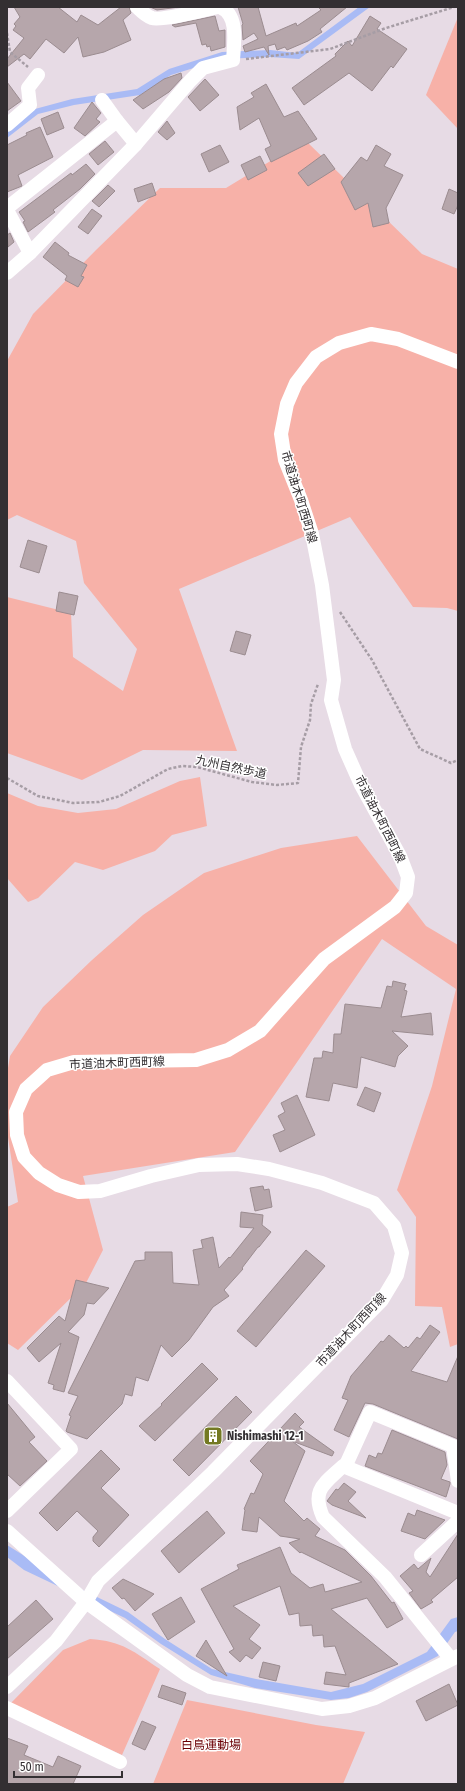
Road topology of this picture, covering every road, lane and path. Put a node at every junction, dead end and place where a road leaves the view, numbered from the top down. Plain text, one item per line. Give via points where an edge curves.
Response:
1 (137, 7) edge
2 (218, 7) edge
3 (454, 7) edge
4 (7, 33) edge
5 (8, 42) edge
6 (233, 60) junction
7 (38, 75) joint
8 (102, 100) dead end
9 (117, 121) junction
10 (7, 125) edge
11 (136, 144) junction
12 (7, 209) edge
13 (30, 253) junction
14 (7, 273) edge
15 (458, 362) edge
16 (338, 610) dead end
17 (334, 680) junction
18 (458, 760) edge
19 (7, 778) edge
20 (7, 1381) edge
21 (345, 1467) junction
22 (458, 1482) edge
23 (7, 1512) edge
24 (458, 1513) edge
25 (458, 1521) edge
26 (7, 1531) edge
27 (421, 1555) dead end
28 (86, 1602) junction
29 (454, 1658) edge
30 (7, 1687) edge
31 (7, 1708) edge
32 (120, 1762) dead end

1 - 2 street via 153,18 184,15
2 - 6 street via 230,15 235,32
3 - 6 path via 330,49
4 - 5 path
5 - 7 path via 10,52
6 - 11 street via 203,68
7 - 10 street via 28,88 30,105
8 - 9 street
9 - 11 street
9 - 12 street
11 - 13 street
12 - 13 street
13 - 14 street
15 - 17 street, 市道油木町西町線 via 398,339 372,334 339,343 316,357 296,383 287,404 281,434 285,460 312,534 322,585
16 - 18 path via 372,660 420,749 451,763
17 - 19 path, 九州自然歩道 via 319,683 316,689 311,704 310,720 301,746 298,783 277,785 252,782 197,767 182,766 168,769 120,796 99,802 73,803 38,796
17 - 28 street, 市道油木町西町線 via 331,700 345,749 361,785 400,856 408,877 406,893 395,907 324,959 260,1031 228,1050 196,1060 74,1062 46,1070 26,1089 16,1112 17,1135 24,1157 39,1174 58,1185 79,1192 100,1191 199,1165 237,1164 269,1169 352,1193 374,1203 394,1226 402,1253 397,1275 382,1300 213,1472 98,1581
20 - 23 street via 71,1449
21 - 22 street via 370,1412 453,1446
21 - 24 street
21 - 29 street via 342,1466 325,1482 317,1496 323,1517 385,1577
25 - 27 street
26 - 28 street
28 - 29 street via 187,1675 210,1687 322,1709 349,1706 376,1698
28 - 30 street, 市道油木町西町線 via 56,1641
31 - 32 street

